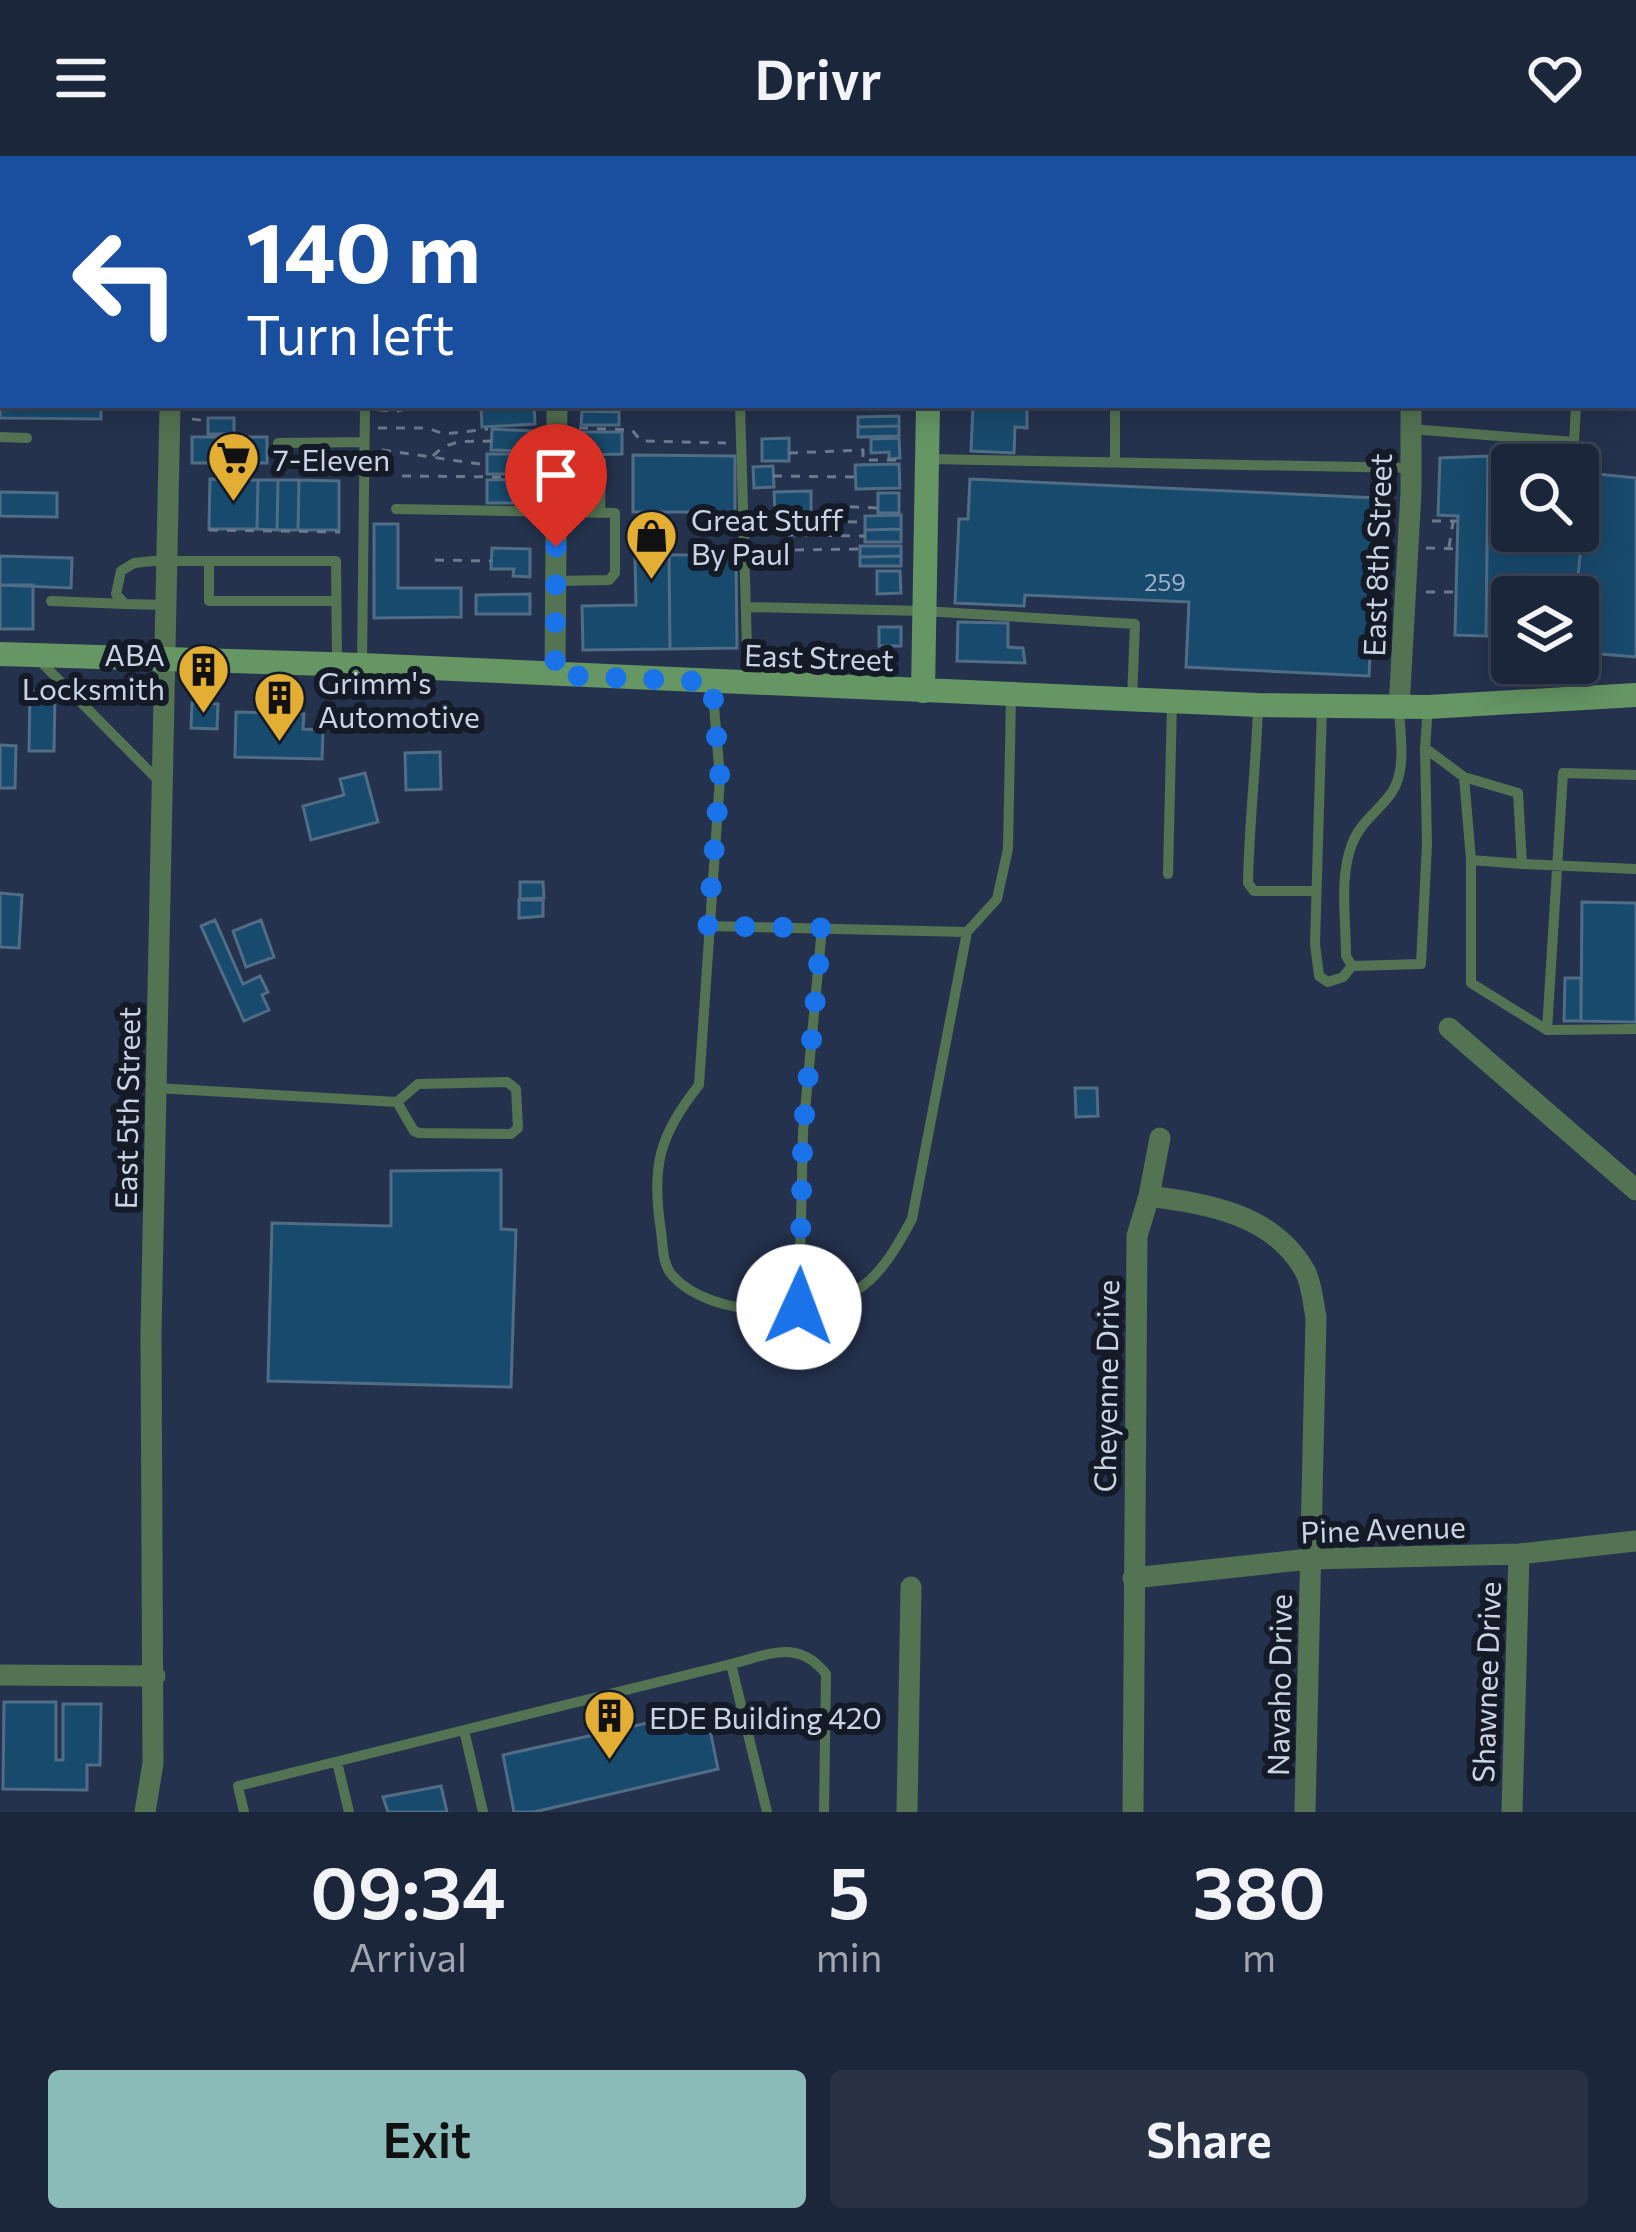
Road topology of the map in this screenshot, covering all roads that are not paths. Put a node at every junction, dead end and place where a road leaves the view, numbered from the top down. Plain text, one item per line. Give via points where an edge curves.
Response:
1 (170, 408) edge
2 (365, 408) edge
3 (557, 408) edge
4 (740, 408) edge
5 (928, 408) edge
6 (1115, 408) edge
7 (1576, 408) edge
8 (1411, 417) edge
9 (0, 437) edge
10 (27, 438) dead end
11 (364, 441) junction
12 (278, 443) dead end
13 (919, 459) junction
14 (1115, 460) junction
15 (601, 461) dead end
16 (1411, 468) junction
17 (396, 508) dead end
18 (556, 512) junction
19 (600, 513) junction
20 (167, 563) junction
21 (209, 563) junction
22 (556, 581) junction
23 (51, 601) dead end
24 (337, 601) junction
25 (125, 604) junction
26 (166, 604) junction
27 (746, 607) junction
28 (924, 611) junction
29 (0, 654) edge
30 (34, 656) junction
31 (165, 660) junction
32 (350, 665) junction
33 (555, 675) junction
34 (712, 682) junction
35 (748, 683) junction
36 (923, 691) junction
37 (1636, 695) edge
38 (1011, 696) junction
39 (1132, 700) junction
40 (1172, 702) junction
41 (1258, 705) junction
42 (1322, 706) junction
43 (1428, 707) junction
44 (1400, 708) junction
45 (1425, 748) junction
46 (1636, 775) edge
47 (1464, 777) junction
48 (163, 784) junction
49 (1471, 860) junction
50 (1522, 863) junction
51 (1555, 865) junction
52 (1636, 869) edge
53 (1168, 874) dead end
54 (1316, 891) junction
55 (708, 926) junction
56 (822, 928) junction
57 (967, 932) junction
58 (1352, 965) junction
59 (1449, 1028) dead end
60 (1636, 1029) edge
61 (1547, 1030) junction
62 (156, 1088) junction
63 (397, 1102) junction
64 (1160, 1138) dead end
65 (1636, 1190) edge
66 (1149, 1196) junction
67 (799, 1307) junction
68 (1636, 1541) edge
69 (1519, 1554) junction
70 (1310, 1559) junction
71 (1133, 1578) junction
72 (911, 1587) dead end
73 (730, 1664) junction
74 (0, 1676) edge
75 (155, 1676) junction
76 (464, 1730) junction
77 (337, 1762) junction
78 (146, 1812) edge
79 (244, 1812) edge
80 (349, 1812) edge
81 (483, 1812) edge
82 (767, 1812) edge
83 (824, 1812) edge
84 (907, 1812) edge
85 (1132, 1812) edge
86 (1305, 1812) edge
87 (1512, 1812) edge

1 - 20 street, East 5th Street
2 - 11 lane
3 - 18 street
4 - 27 lane
5 - 13 main road
6 - 14 lane
7 - 8 lane via 1574,442
8 - 16 street, East 8th Street
9 - 10 lane
11 - 12 lane
11 - 32 lane
13 - 14 lane
13 - 28 main road
14 - 16 lane
15 - 19 lane
16 - 44 street, East 8th Street
17 - 18 lane
18 - 19 lane
18 - 22 street
19 - 22 lane via 616,513 615,573 609,580
20 - 21 lane
20 - 25 lane via 143,561 121,571 116,594
20 - 26 street, East 5th Street
21 - 24 lane via 209,601
21 - 24 lane via 336,562
22 - 33 street
23 - 25 lane
24 - 32 lane
25 - 26 lane
26 - 31 street, East 5th Street
27 - 28 lane
27 - 35 lane
28 - 36 main road
28 - 39 lane via 1135,624
29 - 30 main road, East Street
30 - 31 main road, East Street
30 - 48 lane
31 - 32 main road, East Street
31 - 48 street, East 5th Street
32 - 33 main road, East Street
33 - 34 main road, East Street
34 - 35 main road, East Street
34 - 55 lane via 720,778
35 - 36 main road, East Street
36 - 38 main road, East Street
37 - 43 main road, East Street
38 - 39 main road, East Street
38 - 57 lane via 1008,849 997,899
39 - 40 main road, East Street
40 - 41 main road, East Street
40 - 53 lane
41 - 42 main road, East Street
41 - 54 lane via 1248,883 1254,891
42 - 44 main road, East Street
42 - 54 lane
43 - 44 main road, East Street
43 - 45 lane
44 - 58 lane via 1395,788 1351,846
45 - 47 lane
45 - 58 lane via 1421,964
46 - 51 lane via 1564,773
47 - 49 lane
47 - 50 lane via 1518,793
48 - 62 street, East 5th Street
49 - 50 lane
49 - 61 lane via 1471,983
50 - 51 lane
51 - 52 lane
51 - 61 lane
54 - 58 lane via 1318,976 1335,981
55 - 56 lane
55 - 67 lane via 699,1085 656,1160 667,1270 690,1293 736,1309
56 - 57 lane
56 - 67 lane via 803,1132
57 - 67 lane via 912,1219 867,1283 821,1306
59 - 65 street
60 - 61 lane
62 - 63 lane
62 - 75 street, East 5th Street
63 - 63 lane via 418,1084 507,1082 516,1089 518,1129 419,1133
64 - 66 street, Cheyenne Drive
66 - 70 street via 1246,1217 1276,1235 1306,1273 1316,1317
66 - 71 street, Cheyenne Drive via 1137,1236
68 - 69 street, Pine Avenue
69 - 70 street, Pine Avenue
69 - 87 street, Shawnee Drive
70 - 71 street, Pine Avenue
70 - 86 street, Navaho Drive
71 - 85 street
72 - 84 street
73 - 76 lane
73 - 82 lane
73 - 83 lane via 790,1651 813,1658 826,1674
74 - 75 street
75 - 78 street, East 5th Street
76 - 77 lane
76 - 81 lane
77 - 79 lane via 238,1786
77 - 80 lane

